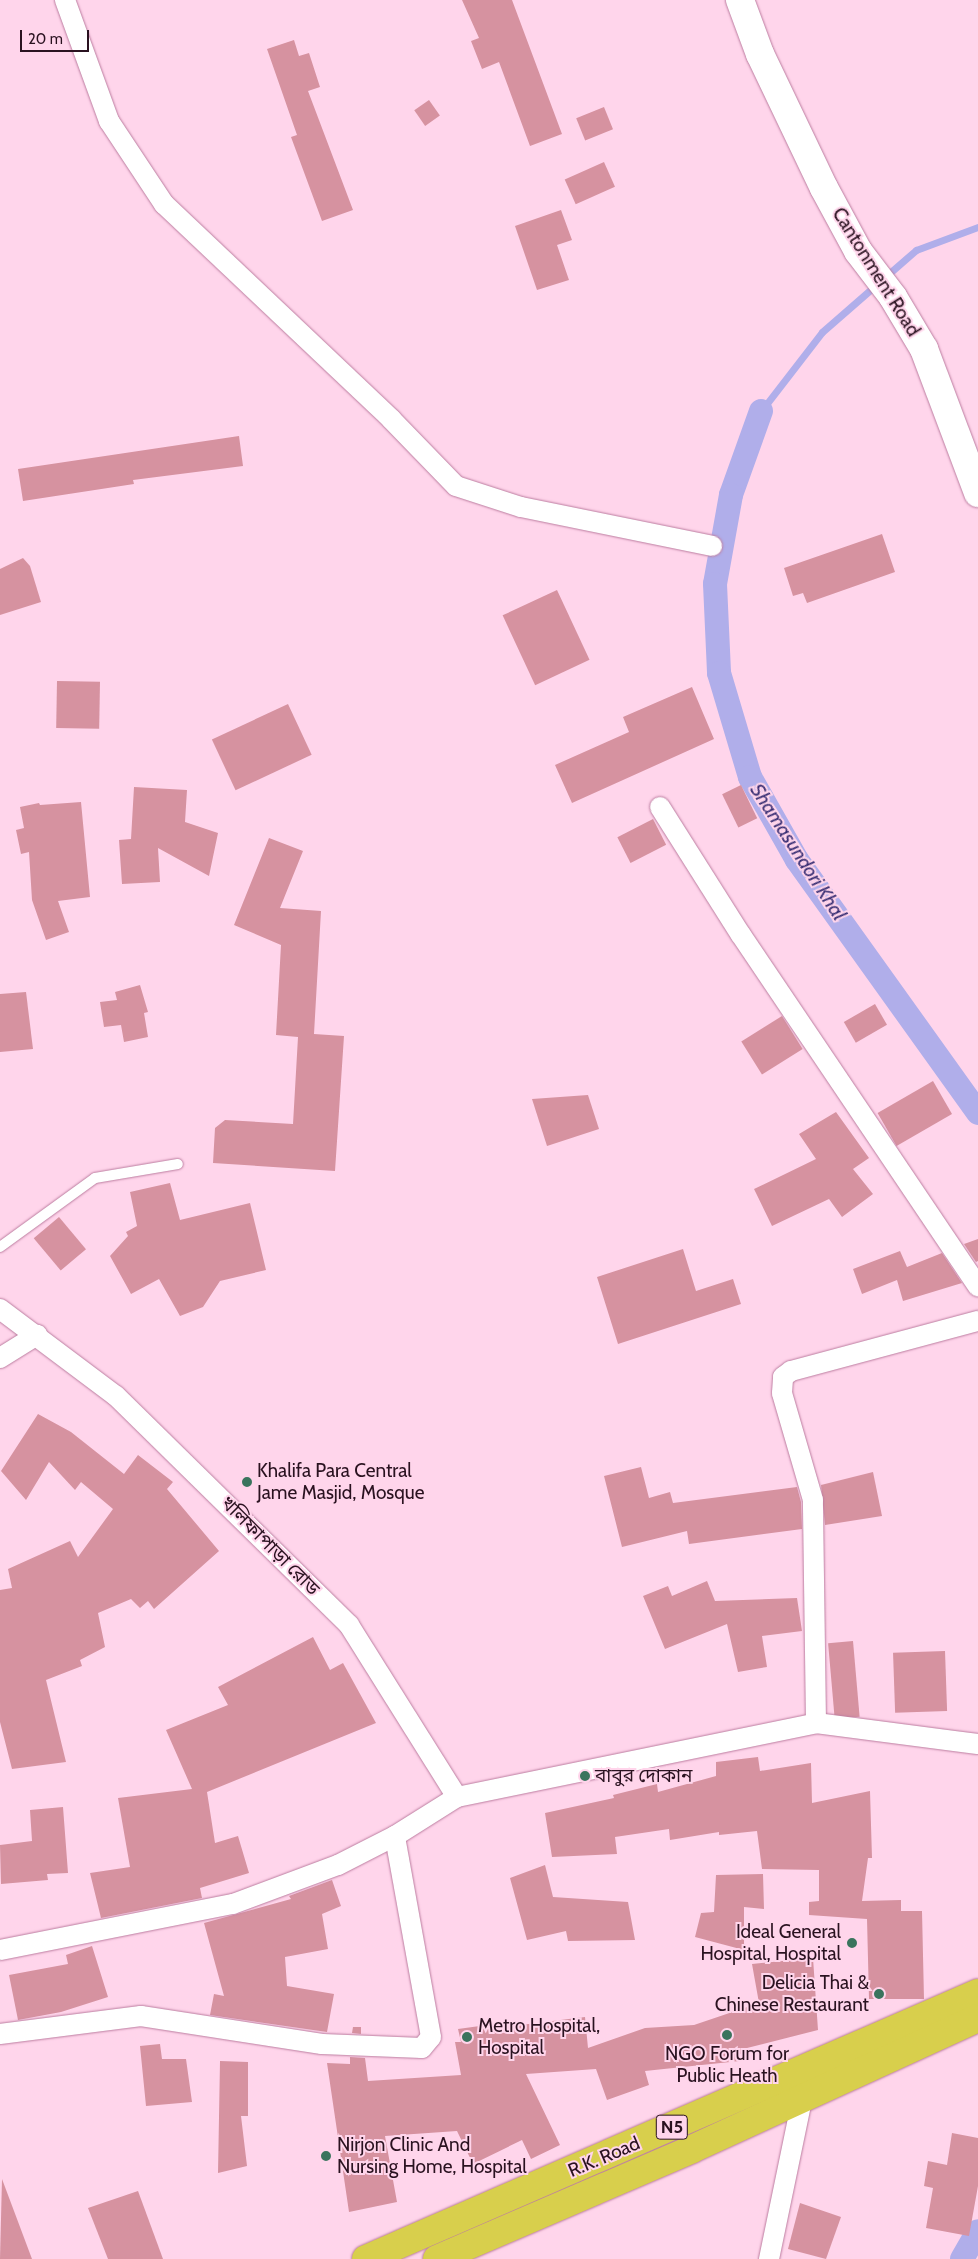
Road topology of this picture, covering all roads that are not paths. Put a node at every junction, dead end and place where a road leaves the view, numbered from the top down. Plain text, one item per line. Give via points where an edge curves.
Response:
1 (65, 0) edge
2 (740, 0) edge
3 (978, 493) edge
4 (712, 546) dead end
5 (660, 807) dead end
6 (178, 1164) dead end
7 (0, 1247) edge
8 (978, 1286) edge
9 (0, 1310) edge
10 (978, 1321) edge
11 (37, 1336) junction
12 (0, 1358) edge
13 (816, 1722) junction
14 (978, 1744) edge
15 (457, 1797) junction
16 (395, 1836) junction
17 (0, 1950) edge
18 (978, 1993) edge
19 (978, 2018) edge
20 (0, 2034) edge
21 (802, 2100) junction
22 (366, 2259) edge
23 (437, 2259) edge
24 (769, 2259) edge

1 - 4 street via 109,121 164,204 391,419 456,486 521,507
2 - 3 street, Cantonment Road via 760,54 858,251 893,297 924,349
5 - 8 street via 741,936
6 - 7 lane via 95,1178
9 - 11 street, খলিফাপাড়া রোড
10 - 13 street via 791,1371 783,1377 782,1393 813,1500
11 - 12 street
11 - 15 street, খলিফাপাড়া রোড via 116,1396 349,1624
13 - 14 street
13 - 15 street
15 - 16 street
16 - 17 street via 338,1866 233,1904
16 - 20 street via 431,2037 422,2048 322,2044 141,2016
18 - 22 highway, R.K. Road / N5
19 - 21 highway, R.K. Road / N5
21 - 23 highway, R.K. Road / N5
21 - 24 street

